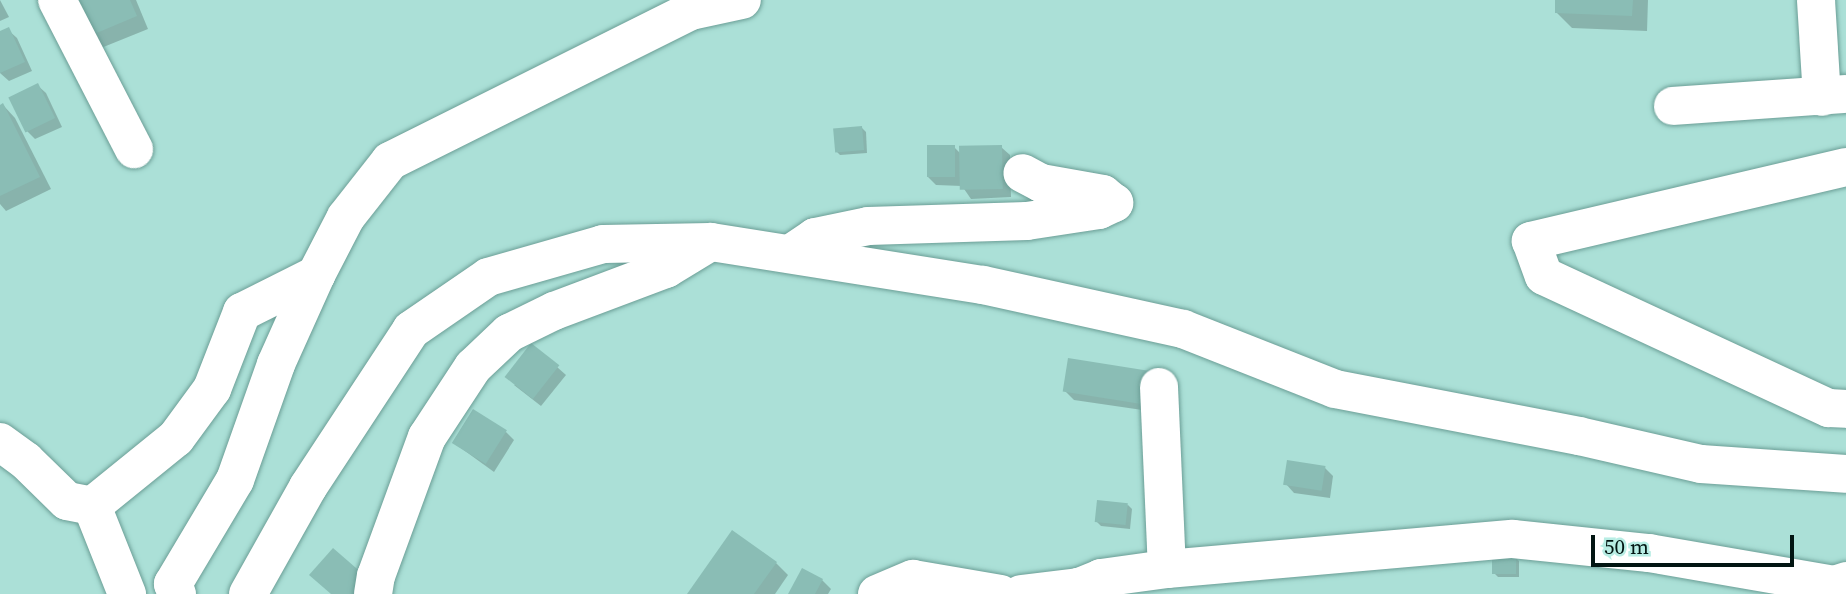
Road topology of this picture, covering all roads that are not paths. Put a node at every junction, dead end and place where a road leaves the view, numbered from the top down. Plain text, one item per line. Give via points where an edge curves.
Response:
1 (57, 0) edge
2 (743, 0) edge
3 (1816, 0) edge
4 (1834, 95) edge
5 (1673, 107) dead end
6 (134, 149) dead end
7 (1846, 167) edge
8 (1022, 173) dead end
9 (711, 242) junction
10 (790, 254) junction
11 (317, 275) junction
12 (1159, 387) dead end
13 (1846, 409) edge
14 (0, 442) edge
15 (1846, 474) edge
16 (92, 506) junction
17 (1167, 569) junction
18 (1846, 581) edge
19 (1082, 590) edge
20 (127, 594) edge
21 (177, 594) edge
22 (248, 594) edge
23 (373, 594) edge
24 (877, 594) edge
25 (1001, 594) edge
26 (1021, 594) edge

1 - 6 street
2 - 11 street via 691,10 390,161 346,217
3 - 4 street
4 - 5 street
7 - 13 street via 1531,241 1544,276 1829,408
8 - 10 street via 1041,183 1103,194 1114,203 1099,210 1027,222 867,226 815,237
9 - 10 street
9 - 22 street via 603,244 488,277 411,330 308,487
9 - 23 street via 666,269 509,333 473,367 427,437
10 - 15 street via 983,285 1183,329 1335,389 1701,464
11 - 16 street via 242,312 212,388 176,438
11 - 21 street via 276,363 235,480 173,584
12 - 17 street
14 - 16 street via 66,501
16 - 20 street
17 - 18 street via 1513,539 1649,554 1834,585
17 - 19 street via 1101,578
19 - 26 street
24 - 25 street via 913,579

